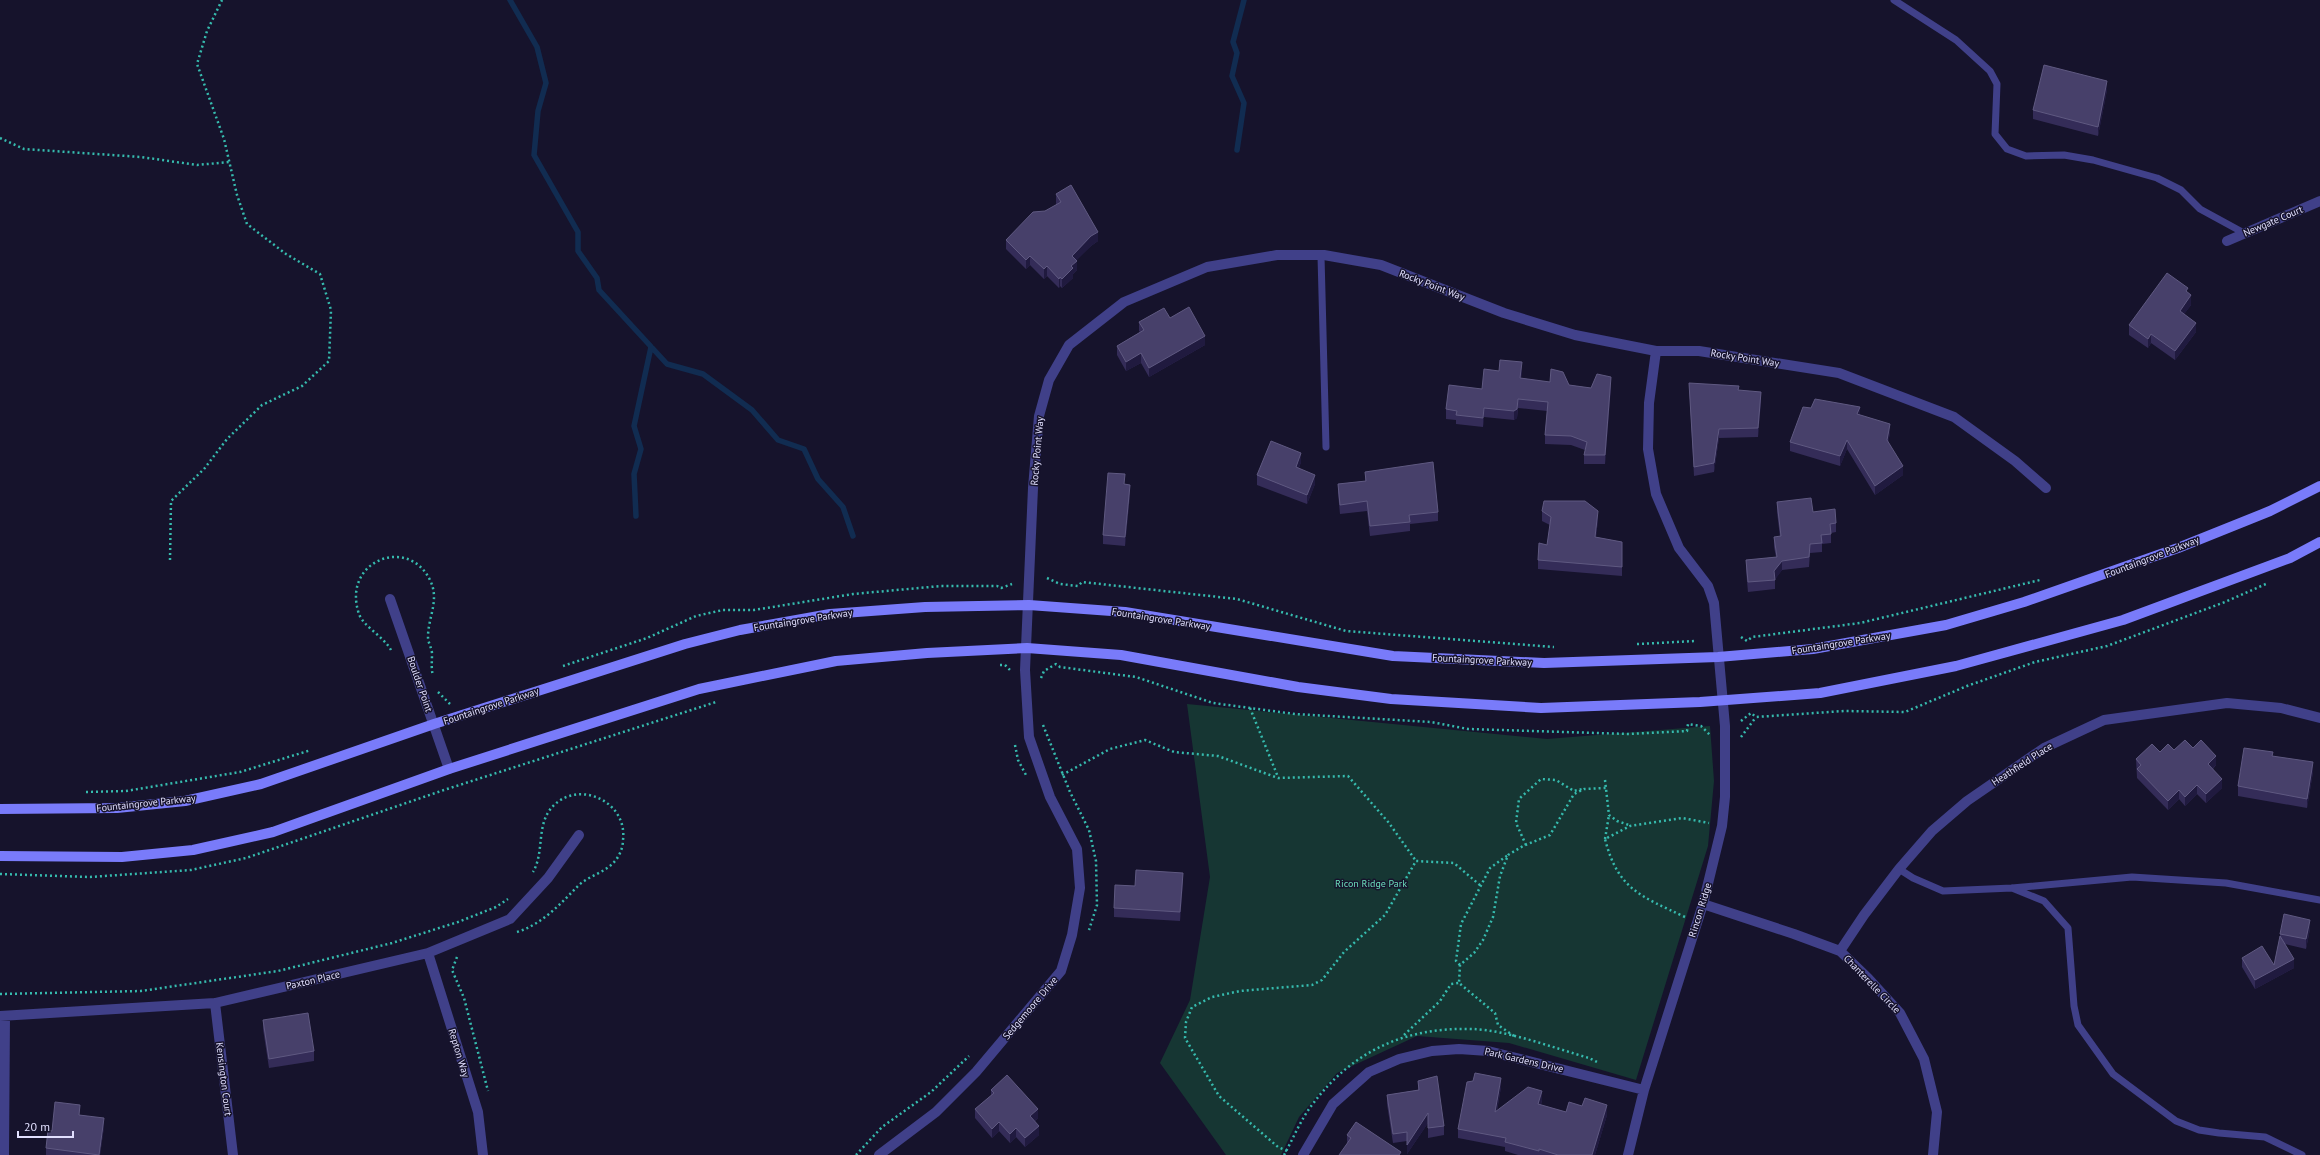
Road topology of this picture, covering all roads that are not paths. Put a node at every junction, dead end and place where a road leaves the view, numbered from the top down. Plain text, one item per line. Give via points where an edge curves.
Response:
1 (1894, 0) edge
2 (2320, 201) edge
3 (2244, 234) junction
4 (2227, 241) dead end
5 (1321, 256) junction
6 (1656, 351) junction
7 (1326, 447) dead end
8 (2320, 486) edge
9 (2046, 488) dead end
10 (2320, 542) edge
11 (390, 599) dead end
12 (1029, 605) junction
13 (1027, 648) junction
14 (1718, 657) junction
15 (1722, 701) junction
16 (2320, 718) edge
17 (434, 724) junction
18 (449, 769) junction
19 (0, 810) edge
20 (579, 835) dead end
21 (0, 856) edge
22 (1899, 869) junction
23 (2012, 888) junction
24 (2320, 900) edge
25 (1703, 904) junction
26 (1840, 951) junction
27 (428, 953) junction
28 (215, 1003) junction
29 (2, 1016) edge
30 (1644, 1090) junction
31 (4, 1155) edge
32 (233, 1155) edge
33 (483, 1155) edge
34 (880, 1155) edge
35 (1303, 1155) edge
36 (1628, 1155) edge
37 (1933, 1155) edge
38 (2302, 1155) edge

1 - 3 lane via 1956,40 1990,71 1997,84 1996,134 2007,149 2026,156 2064,155 2093,160 2157,178 2181,190 2200,209
2 - 3 street, Newgate Court
3 - 4 street, Newgate Court
5 - 6 street, Rocky Point Way via 1381,265 1504,313 1575,335
5 - 7 lane
5 - 12 street, Rocky Point Way via 1277,255 1207,267 1124,302 1069,345 1049,380 1039,416 1033,488
6 - 9 street, Rocky Point Way via 1699,351 1846,376 1954,417 2015,461
6 - 14 street, Rincon Ridge via 1649,403 1648,449 1656,494 1679,548 1708,586 1717,625
8 - 14 main road, Fountaingrove Parkway via 2270,511 2178,548 2105,575 1946,625 1813,649
10 - 15 main road via 2290,558 2123,620 1970,662 1820,693
11 - 17 street, Boulder Point
12 - 13 street, Sedgemoore Drive
12 - 14 main road, Fountaingrove Parkway via 1125,612 1393,656 1544,663
12 - 17 main road, Fountaingrove Parkway via 925,607 830,614 740,630 685,644
13 - 15 main road via 1122,655 1298,687 1391,699 1541,708
13 - 18 main road via 836,661 698,689
13 - 34 street, Sedgemoore Drive via 1025,670 1029,737 1050,796 1077,848 1080,888 1072,935 1061,971 976,1072 936,1112
14 - 15 street, Rincon Ridge
15 - 25 street, Rincon Ridge via 1726,762 1722,826
16 - 22 street, Heathfield Place via 2281,708 2227,703 2104,720 2044,748 1967,802 1932,831
17 - 18 street, Boulder Point
17 - 19 main road, Fountaingrove Parkway via 261,784 185,801 117,808
18 - 21 main road via 273,832 193,850 122,857
20 - 27 street, Paxton Place via 548,878 510,919
22 - 23 lane via 1943,891
22 - 26 street, Heathfield Place
23 - 24 lane via 2132,877 2226,882
23 - 38 lane via 2044,901 2068,928 2074,1006 2078,1025 2113,1074 2176,1121 2199,1130 2265,1137
25 - 26 street, Chanterelle Circle
25 - 30 street, Rincon Ridge
26 - 37 street, Chanterelle Circle via 1900,1013 1924,1059 1937,1112
27 - 28 street, Paxton Place
27 - 33 street, Repton Way via 478,1112
28 - 29 street, Paxton Place
28 - 32 street, Kensington Court
29 - 31 street
30 - 35 street, Park Gardens Drive via 1488,1051 1459,1049 1432,1052 1399,1059 1369,1072 1333,1104
30 - 36 street, Rincon Ridge

